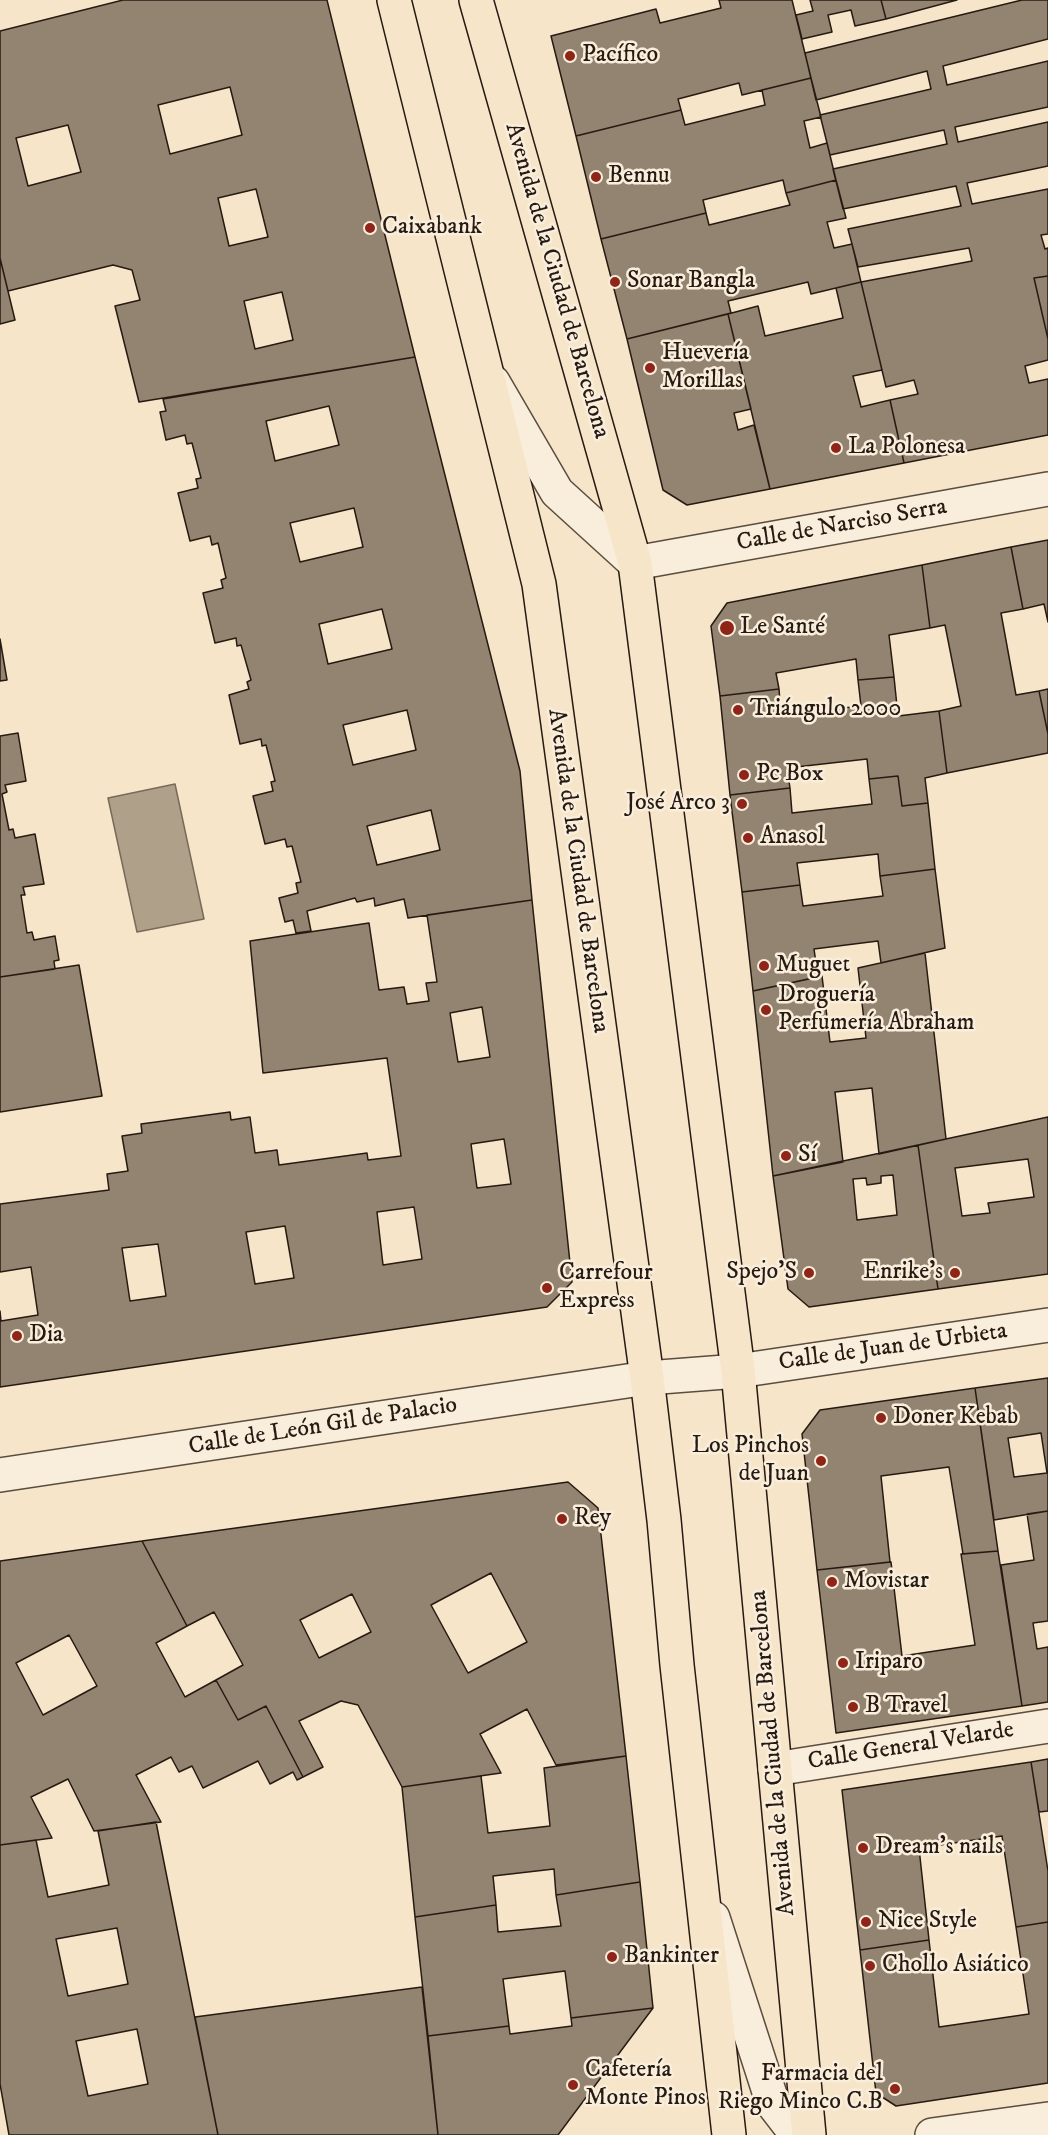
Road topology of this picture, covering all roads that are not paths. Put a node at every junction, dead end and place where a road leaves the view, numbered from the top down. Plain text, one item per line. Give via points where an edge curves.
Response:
1 (394, 0) edge
2 (476, 0) edge
3 (485, 368) junction
4 (1048, 489) edge
5 (635, 563) junction
6 (1048, 1325) edge
7 (738, 1371) junction
8 (646, 1378) junction
9 (0, 1475) edge
10 (1048, 1726) edge
11 (775, 1769) junction
12 (703, 1888) junction
13 (1048, 2119) edge
14 (732, 2132) edge
15 (797, 2135) edge
16 (809, 2135) edge
17 (932, 2135) edge

1 - 3 main road, Avenida de la Ciudad de Barcelona
2 - 5 main road, Avenida de la Ciudad de Barcelona
3 - 5 street, Avenida de la Ciudad de Barcelona via 557,492
3 - 8 main road, Avenida de la Ciudad de Barcelona via 538,584
4 - 5 street, Calle de Narciso Serra
5 - 7 main road, Avenida de la Ciudad de Barcelona
6 - 7 street, Calle de Juan de Urbieta
7 - 8 street
7 - 11 main road, Avenida de la Ciudad de Barcelona
8 - 9 street, Calle de León Gil de Palacio
8 - 12 main road, Avenida de la Ciudad de Barcelona
10 - 11 street, Calle General Velarde
11 - 16 main road, Avenida de la Ciudad de Barcelona
12 - 14 main road, Avenida de la Ciudad de Barcelona
12 - 15 street, Avenida de la Ciudad de Barcelona via 773,2104
13 - 17 street

